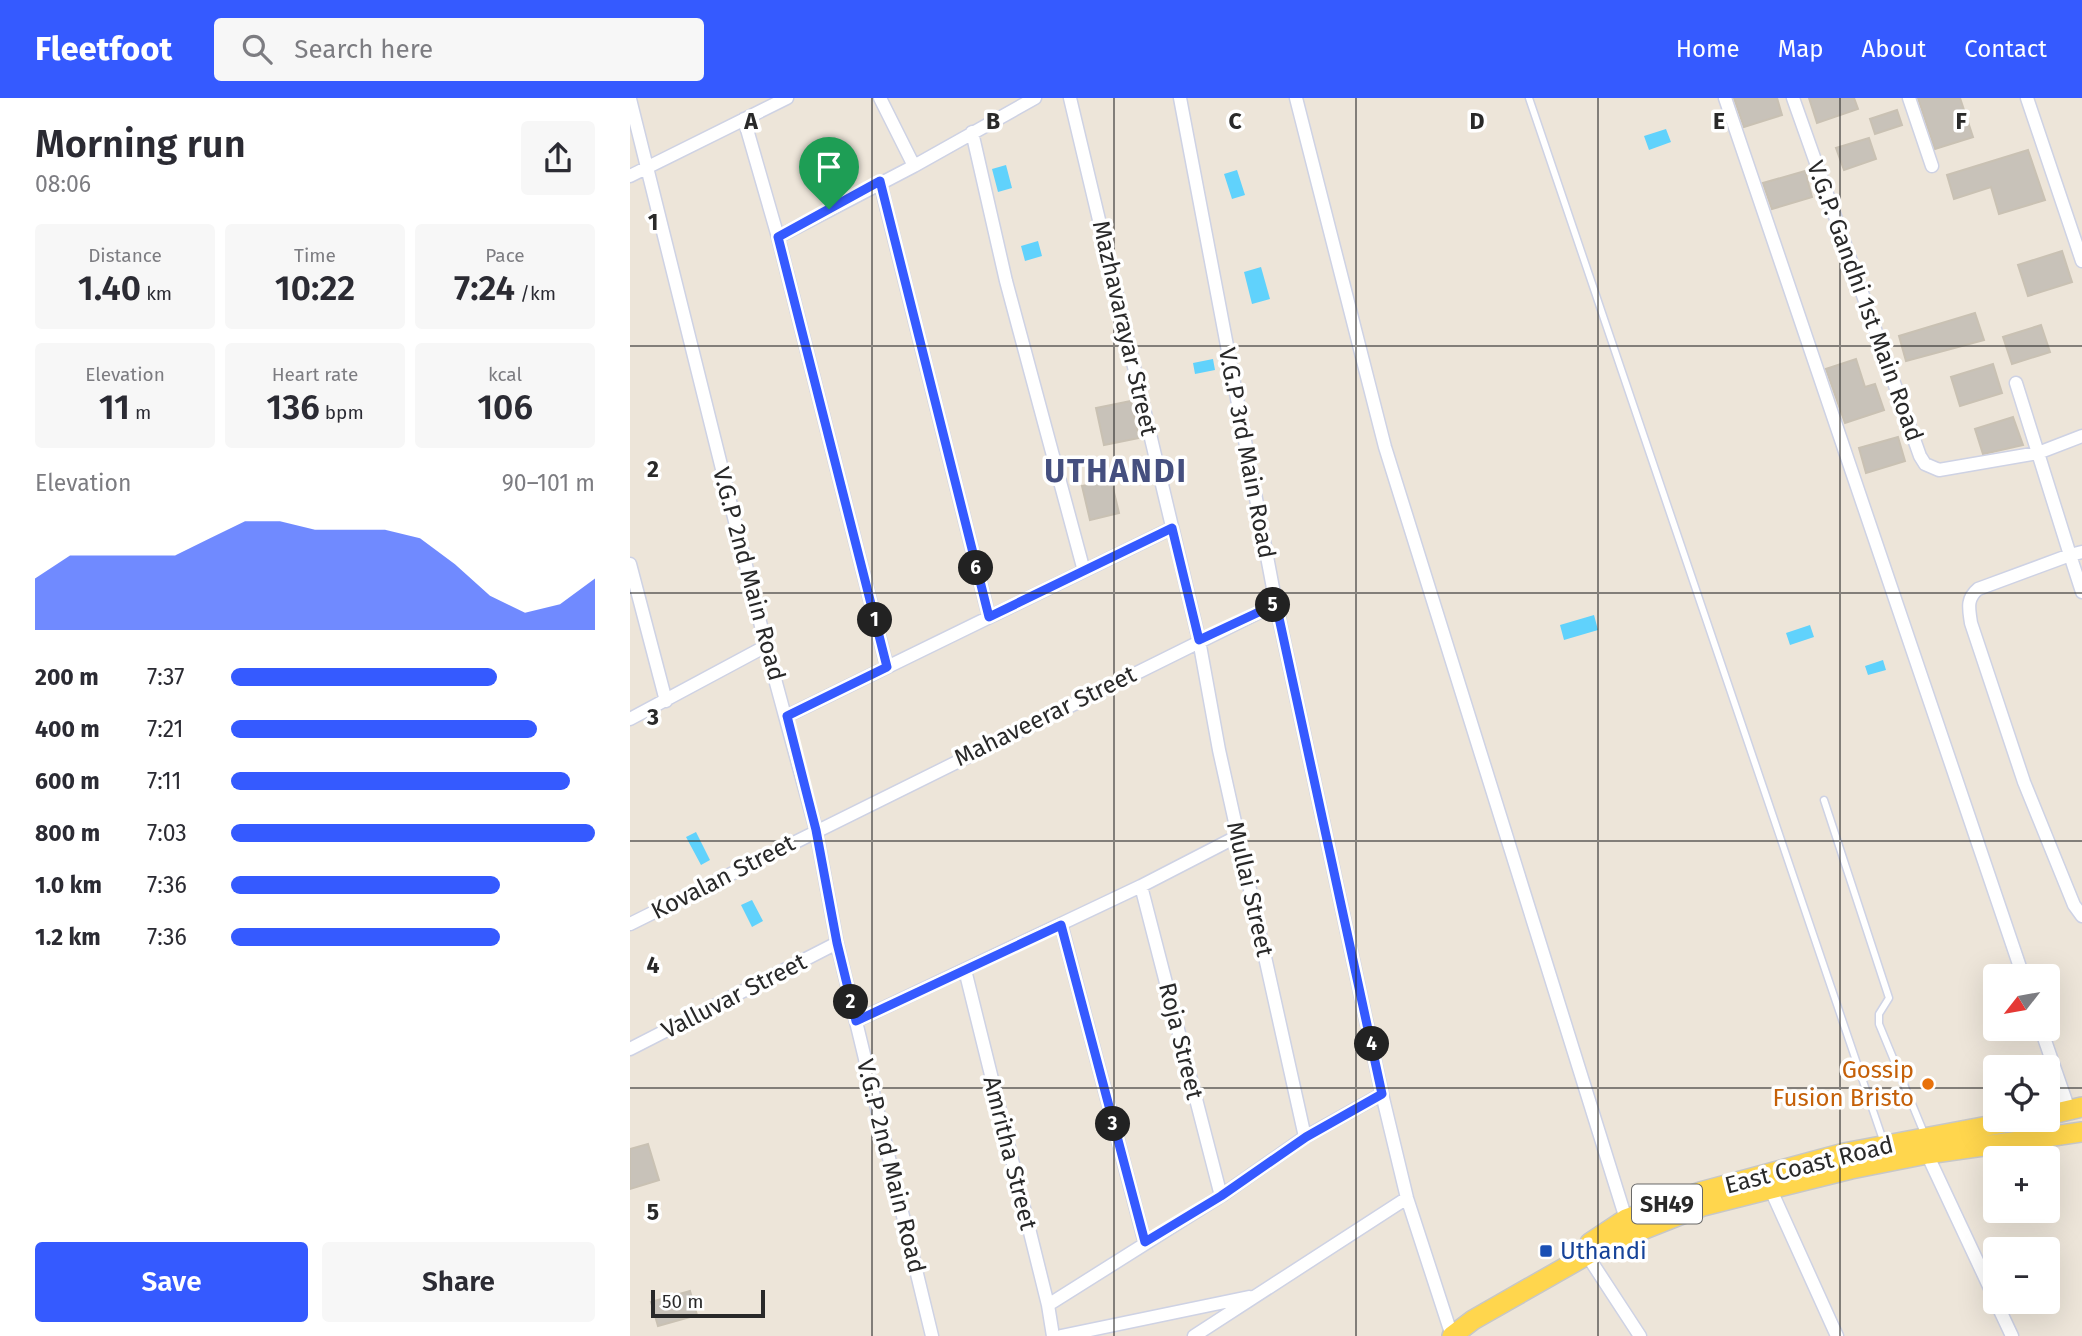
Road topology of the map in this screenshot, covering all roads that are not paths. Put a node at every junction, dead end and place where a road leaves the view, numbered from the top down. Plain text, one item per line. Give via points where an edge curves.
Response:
1 (787, 98) edge
2 (880, 98) edge
3 (1035, 98) edge
4 (1070, 98) edge
5 (1180, 98) edge
6 (1296, 98) edge
7 (1529, 98) edge
8 (1724, 98) edge
9 (1793, 98) edge
10 (1909, 98) edge
11 (2026, 98) edge
12 (630, 99) edge
13 (744, 119) junction
14 (972, 132) junction
15 (914, 166) junction
16 (1932, 166) dead end
17 (646, 167) junction
18 (630, 176) edge
19 (880, 181) junction
20 (778, 237) junction
21 (2082, 261) edge
22 (2016, 383) dead end
23 (2082, 436) edge
24 (2038, 453) junction
25 (1172, 528) junction
26 (2076, 554) edge
27 (630, 565) edge
28 (1084, 571) junction
29 (2082, 592) edge
30 (1276, 604) junction
31 (989, 617) junction
32 (1199, 640) junction
33 (766, 646) junction
34 (887, 667) junction
35 (666, 701) junction
36 (787, 716) junction
37 (630, 719) edge
38 (1824, 800) dead end
39 (816, 830) junction
40 (1238, 836) junction
41 (1141, 886) junction
42 (2082, 916) edge
43 (630, 924) edge
44 (1061, 925) junction
45 (837, 943) junction
46 (2019, 964) edge
47 (965, 970) junction
48 (856, 1021) junction
49 (2046, 1041) edge
50 (630, 1049) edge
51 (1382, 1094) junction
52 (2075, 1109) edge
53 (1983, 1130) edge
54 (2081, 1136) edge
55 (1306, 1137) junction
56 (1884, 1144) junction
57 (1926, 1146) junction
58 (1770, 1188) junction
59 (1221, 1196) junction
60 (1407, 1198) junction
61 (1626, 1219) junction
62 (1145, 1242) junction
63 (1587, 1255) junction
64 (1983, 1272) edge
65 (1257, 1295) junction
66 (1048, 1305) junction
67 (2002, 1314) edge
68 (1449, 1334) edge
69 (932, 1336) edge
70 (1053, 1336) edge
71 (1061, 1336) edge
72 (1194, 1336) edge
73 (1640, 1336) edge
74 (1837, 1336) edge
75 (2012, 1336) edge

1 - 13 street
2 - 15 street
3 - 14 street
4 - 25 street, Mazhavarayar Street
5 - 30 street, V.G.P 3rd Main Road
6 - 61 street via 1385,447
7 - 56 lane
8 - 46 street
9 - 24 street, V.G.P. Gandhi 1st Main Road via 1925,464 1939,470
10 - 16 street
11 - 21 street
12 - 17 street, V.G.P 2nd Main Road
13 - 17 street
13 - 20 street
14 - 15 street
14 - 28 street via 1006,281
15 - 19 street
17 - 18 street
17 - 33 street, V.G.P 2nd Main Road
19 - 20 street
19 - 31 street
20 - 34 street
22 - 24 street
23 - 24 street, V.G.P. Gandhi 1st Main Road
24 - 26 street
25 - 28 street
25 - 32 street, Mazhavarayar Street
26 - 29 street
26 - 42 street via 1979,589 1968,605 2024,782
27 - 35 street
28 - 31 street
30 - 32 street, Mahaveerar Street
30 - 51 street, V.G.P 3rd Main Road
31 - 34 street
32 - 39 street, Mahaveerar Street
32 - 40 street, Mullai Street
33 - 35 street
33 - 36 street, V.G.P 2nd Main Road
34 - 36 street
35 - 37 street
36 - 39 street, V.G.P 2nd Main Road
38 - 57 lane via 1889,998 1879,1014 1879,1024
39 - 43 street, Kovalan Street
39 - 45 street, V.G.P 2nd Main Road
40 - 41 street
40 - 55 street, Mullai Street
41 - 44 street
41 - 59 street, Roja Street
44 - 47 street
44 - 62 street
45 - 48 street, V.G.P 2nd Main Road
45 - 50 street, Valluvar Street
47 - 48 street
47 - 66 street, Amritha Street
48 - 69 street, V.G.P 2nd Main Road
49 - 52 street
51 - 55 street
51 - 60 street, V.G.P 3rd Main Road
53 - 57 main road
54 - 57 main road
55 - 59 street
56 - 57 main road, East Coast Road / SH49
56 - 61 main road, East Coast Road / SH49 via 1700,1192
57 - 58 main road, East Coast Road / SH49
57 - 64 street
58 - 63 main road, East Coast Road / SH49 via 1703,1206
58 - 74 street
59 - 62 street
60 - 65 street
60 - 68 street, V.G.P 3rd Main Road
61 - 68 main road, East Coast Road / SH49 via 1468,1312
62 - 66 street
63 - 68 main road, East Coast Road / SH49
63 - 73 street
65 - 71 street
65 - 72 street
66 - 70 street, Amritha Street
67 - 75 street

